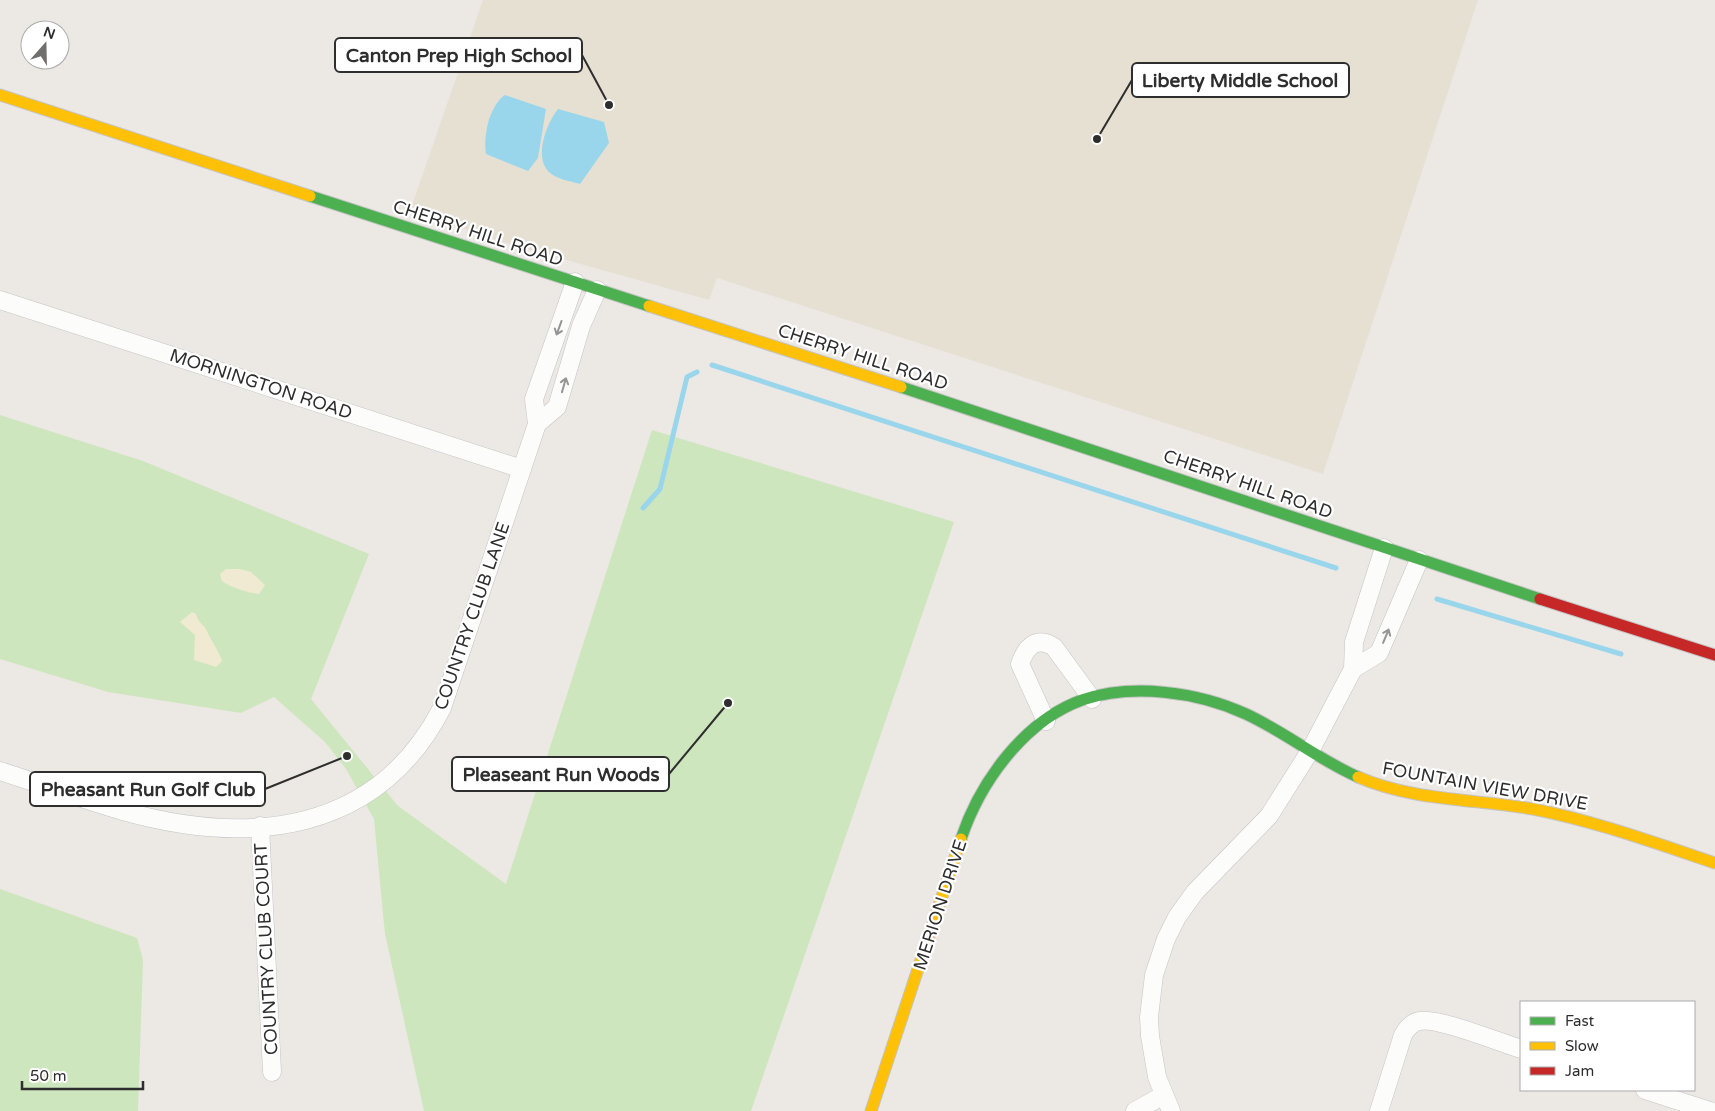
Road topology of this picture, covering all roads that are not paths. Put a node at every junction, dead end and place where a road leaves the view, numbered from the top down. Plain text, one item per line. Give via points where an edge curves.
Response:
1 (0, 94) edge
2 (575, 282) junction
3 (597, 290) junction
4 (0, 300) edge
5 (537, 424) junction
6 (522, 469) junction
7 (1384, 548) junction
8 (1419, 560) junction
9 (1715, 655) edge
10 (1353, 669) junction
11 (1092, 699) junction
12 (1046, 721) junction
13 (1310, 751) junction
14 (0, 771) edge
15 (260, 826) junction
16 (1715, 864) edge
17 (1520, 1049) edge
18 (272, 1072) dead end
19 (1648, 1091) edge
20 (1167, 1103) edge
21 (871, 1111) edge
22 (1135, 1111) edge
23 (1379, 1111) edge
24 (1710, 1111) edge

1 - 2 main road, CHERRY HILL ROAD
2 - 3 main road, CHERRY HILL ROAD
2 -> 5 street, COUNTRY CLUB LANE via 534,399
5 -> 3 street via 557,407 581,326
3 - 7 main road, CHERRY HILL ROAD via 1195,483
4 - 6 street, MORNINGTON ROAD
5 - 6 street, COUNTRY CLUB LANE
6 - 15 street, COUNTRY CLUB LANE via 442,708 422,742 392,775 351,804 304,822
7 - 8 main road, CHERRY HILL ROAD
7 - 10 street via 1354,642
8 - 9 main road, CHERRY HILL ROAD
10 -> 8 street via 1379,653
10 - 13 street
11 - 12 main road, MERION DRIVE via 1064,708
11 - 12 street via 1054,647 1046,642 1035,642 1024,651 1020,664
11 - 13 main road, MERION DRIVE via 1138,693 1197,697 1246,714
12 - 21 main road, MERION DRIVE via 1000,764 968,818
13 - 16 main road, FOUNTAIN VIEW DRIVE via 1352,775 1386,787 1546,812
13 - 20 street via 1269,816 1195,892 1166,939 1154,975 1149,1018 1153,1058
14 - 15 street, COUNTRY CLUB LANE via 123,811 169,821 204,826
15 - 18 street, COUNTRY CLUB COURT
17 - 23 street via 1434,1021 1419,1021 1403,1035
19 - 24 street
20 - 22 street

